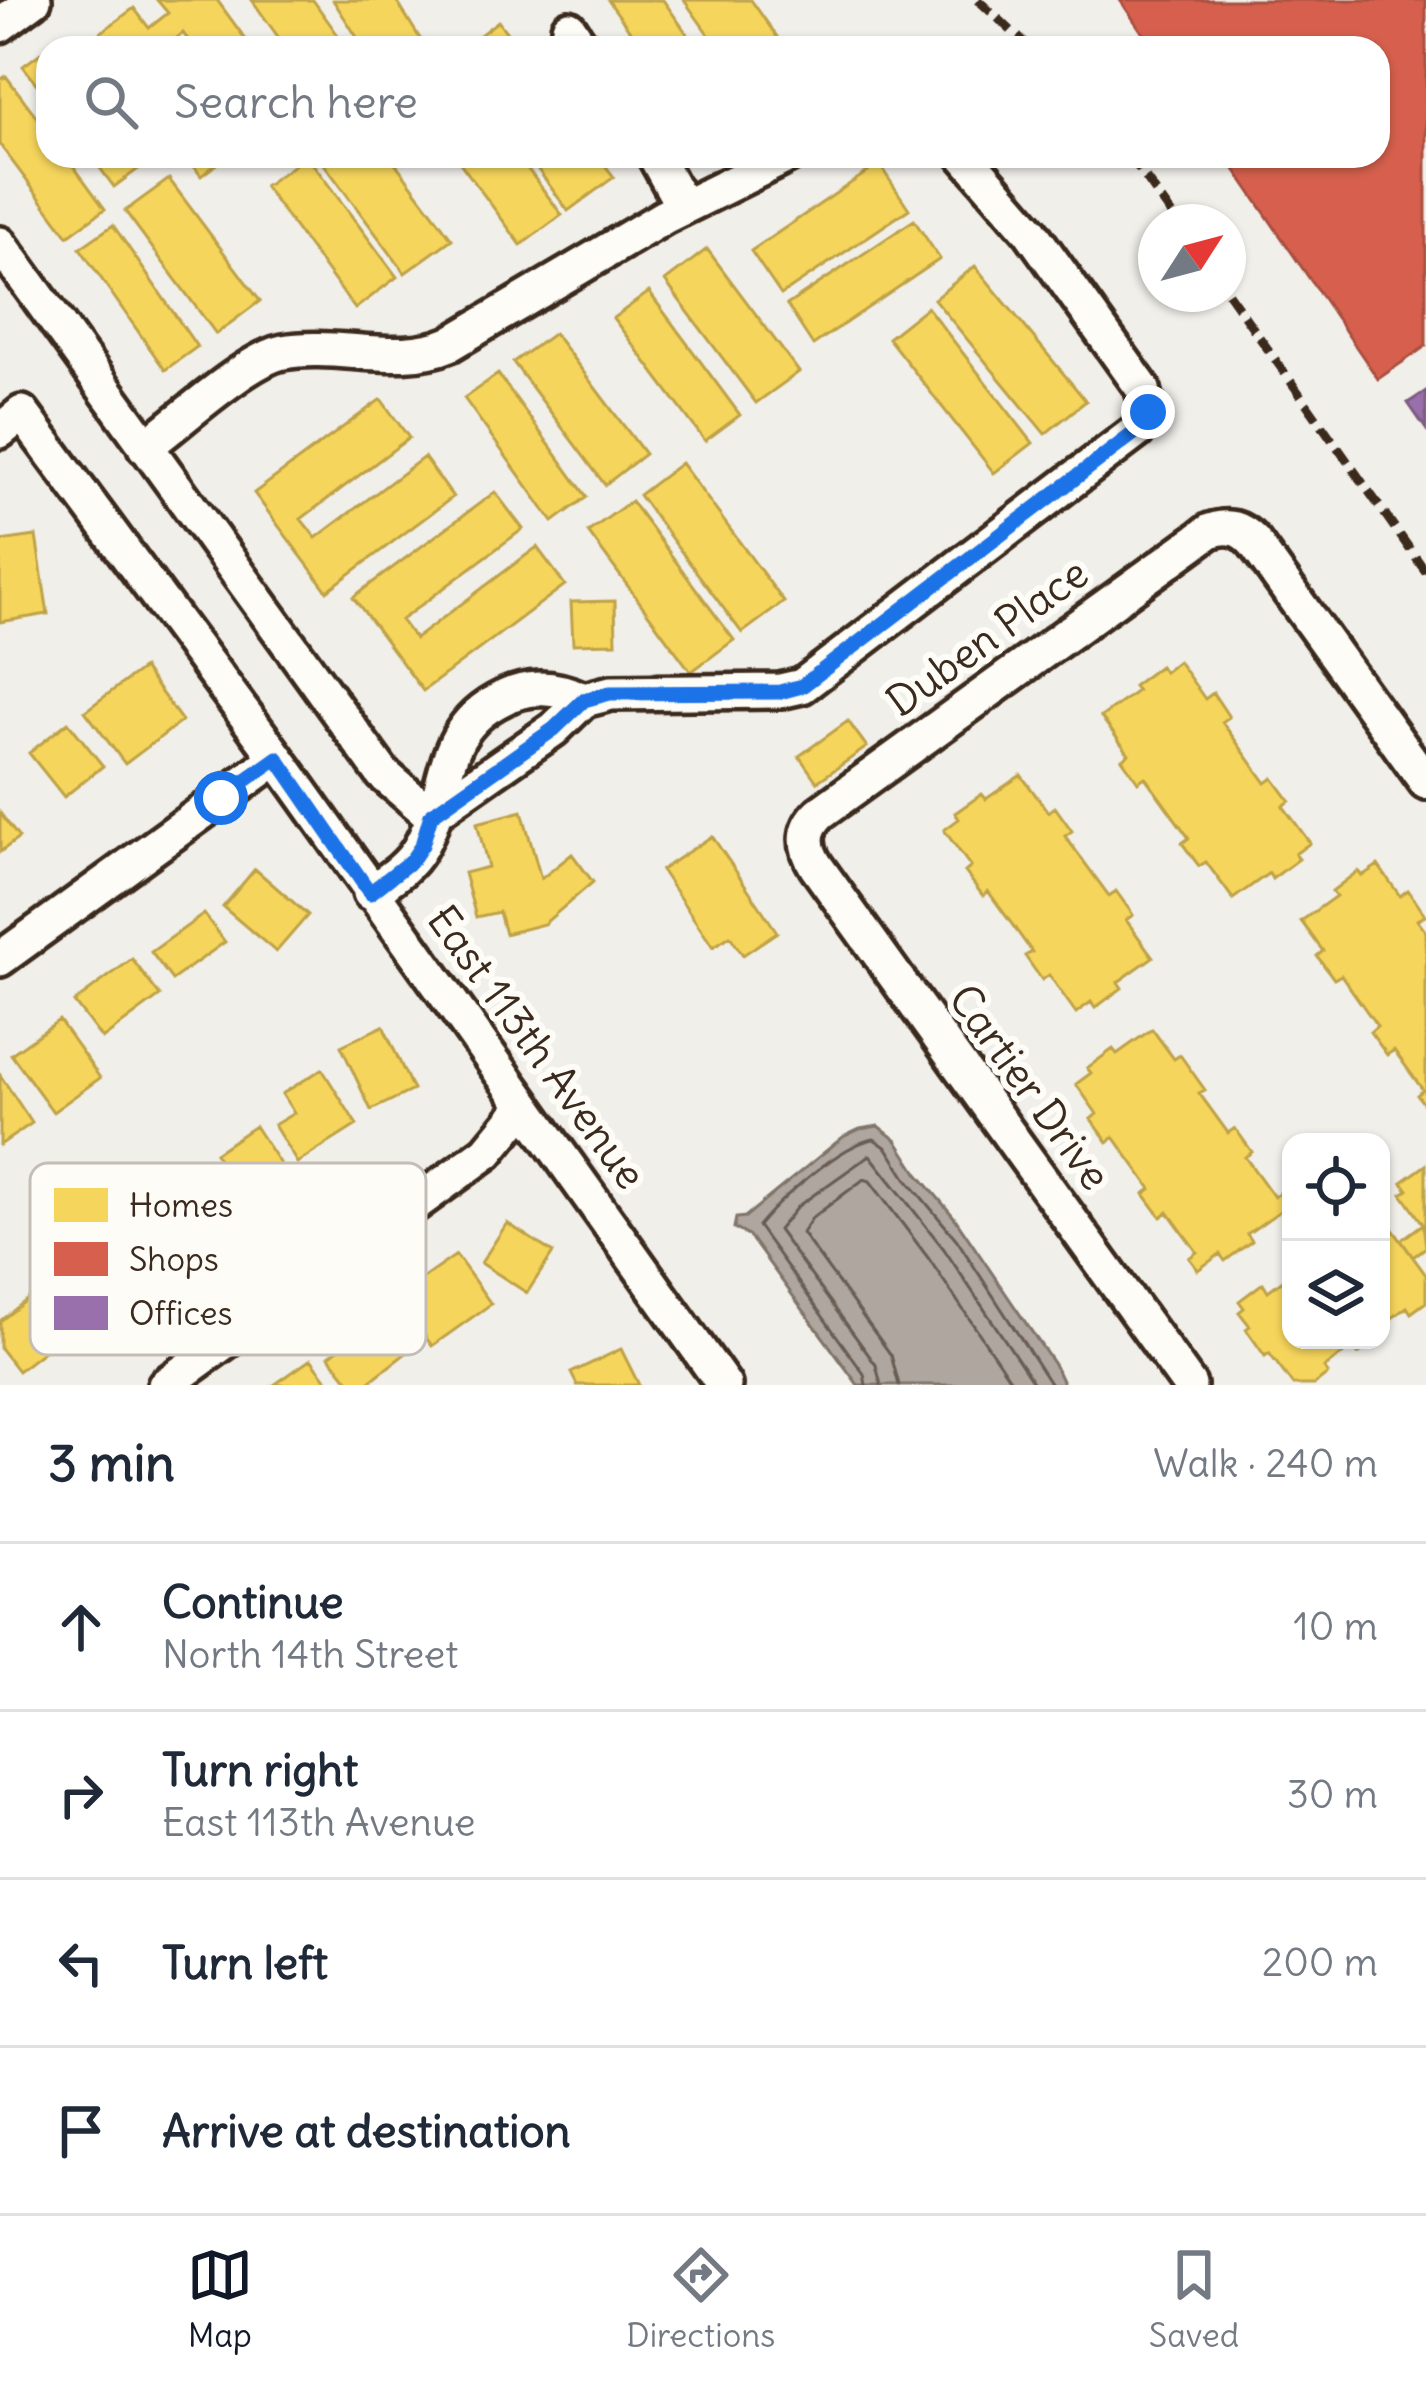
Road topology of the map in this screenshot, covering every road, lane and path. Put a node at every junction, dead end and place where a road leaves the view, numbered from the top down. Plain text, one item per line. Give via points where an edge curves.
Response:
1 (34, 0) edge
2 (0, 25) edge
3 (662, 168) edge
4 (763, 168) edge
5 (975, 168) edge
6 (683, 207) junction
7 (0, 244) edge
8 (11, 422) edge
9 (146, 447) junction
10 (584, 700) junction
11 (277, 758) junction
12 (1426, 782) edge
13 (431, 815) junction
14 (806, 837) joint
15 (370, 893) junction
16 (0, 958) edge
17 (524, 1107) junction
18 (426, 1197) edge
19 (207, 1355) edge
20 (165, 1385) edge
21 (724, 1385) edge
22 (1189, 1385) edge

1 - 2 street
3 - 6 street
4 - 6 street
5 - 10 street via 1143,389 1148,412 1137,431 802,686
6 - 9 street via 439,349 270,356
7 - 9 street
8 - 11 street, East 113th Avenue
9 - 13 street via 383,774
10 - 13 street
10 - 13 street via 538,688 480,712 453,747
11 - 15 street, East 113th Avenue
11 - 16 street
12 - 14 street, Duben Place via 1254,542 1234,527 1210,532 838,800 812,820
13 - 15 street via 412,860
14 - 22 street, Cartier Drive via 816,866
15 - 17 street, East 113th Avenue
17 - 18 street via 488,1152
17 - 21 street, East 113th Avenue
19 - 20 street

